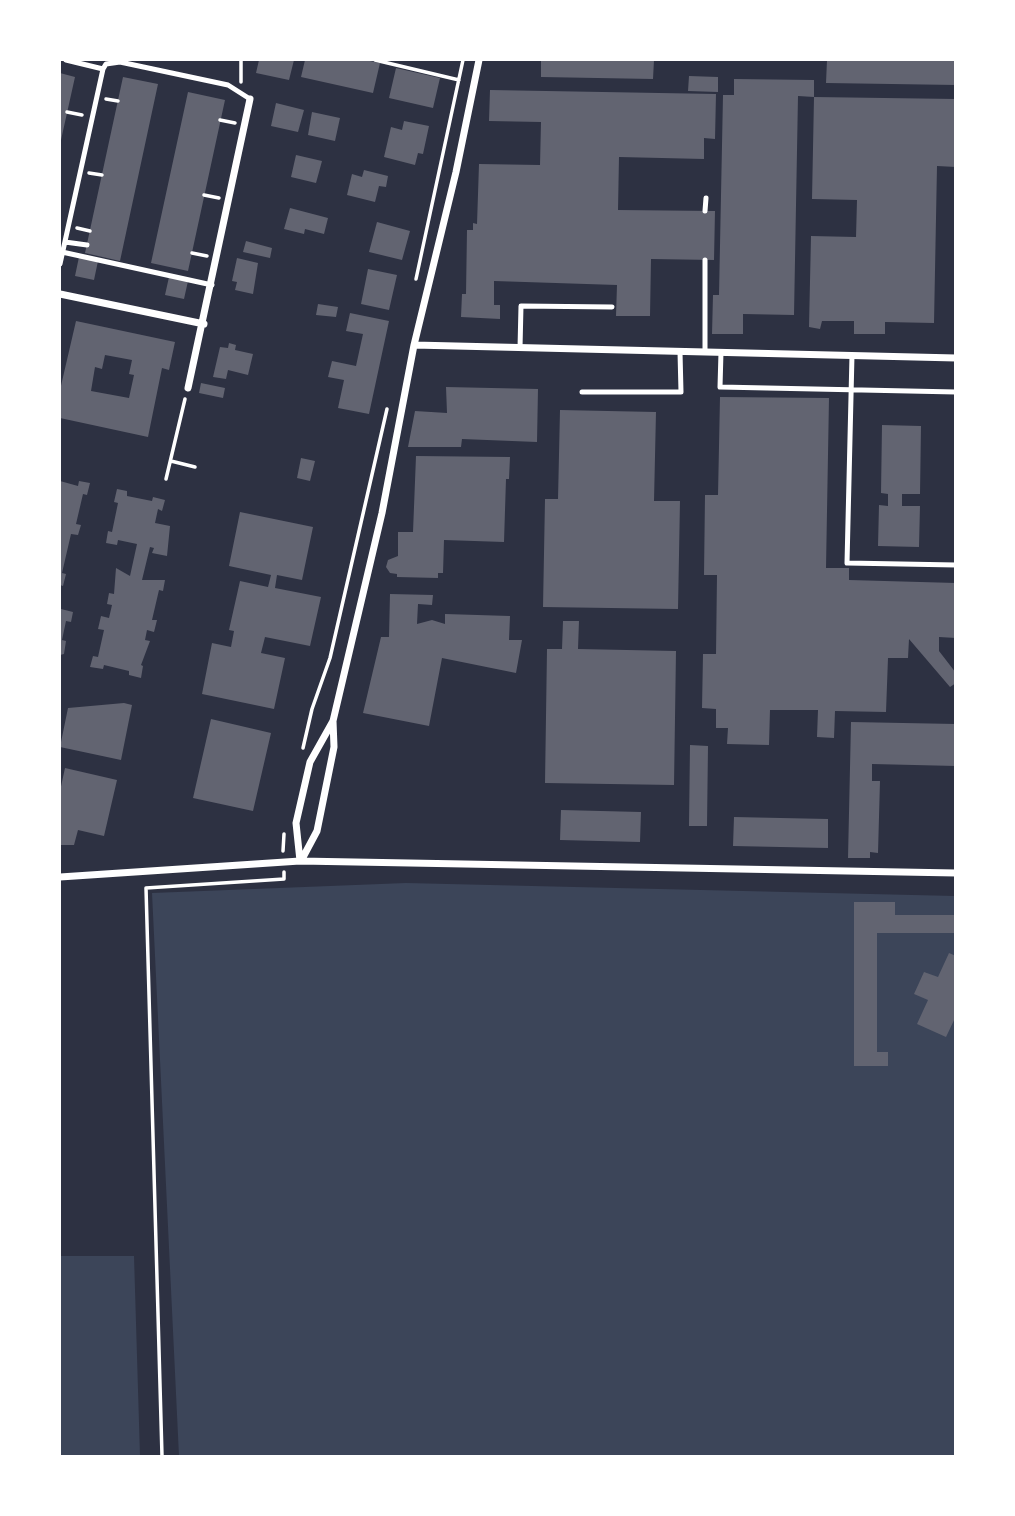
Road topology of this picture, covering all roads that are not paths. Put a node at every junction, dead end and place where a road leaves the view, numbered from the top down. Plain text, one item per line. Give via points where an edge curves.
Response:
1 (66, 60) edge
2 (479, 60) edge
3 (103, 69) junction
4 (250, 99) joint
5 (706, 198) dead end
6 (705, 211) dead end
7 (65, 242) junction
8 (87, 245) dead end
9 (62, 252) junction
10 (705, 260) dead end
11 (60, 264) edge
12 (212, 285) junction
13 (60, 294) edge
14 (612, 307) dead end
15 (204, 324) junction
16 (414, 345) junction
17 (520, 348) junction
18 (680, 352) junction
19 (705, 352) junction
20 (721, 352) junction
21 (852, 355) junction
22 (956, 358) edge
23 (188, 388) road end
24 (851, 390) junction
25 (582, 392) dead end
26 (956, 392) edge
27 (956, 565) edge
28 (333, 721) junction
29 (300, 862) junction
30 (956, 873) edge
31 (60, 877) edge

1 - 3 lane
2 - 16 street
3 - 4 lane via 120,62 228,85
3 - 7 lane
4 - 12 street
5 - 6 lane
7 - 8 lane
7 - 9 lane
9 - 11 lane
9 - 12 lane
10 - 19 lane
12 - 15 street
13 - 15 street
14 - 17 lane via 521,306
15 - 23 street
16 - 17 street
16 - 28 street via 382,513
17 - 18 street
18 - 19 street
18 - 25 lane via 681,392
19 - 20 street
20 - 21 street
20 - 24 lane via 720,387
21 - 22 street
21 - 24 lane
24 - 26 lane
24 - 27 lane via 847,563
28 - 29 street via 334,747 317,831
28 - 29 street via 310,762 296,823
29 - 30 street
29 - 31 street

